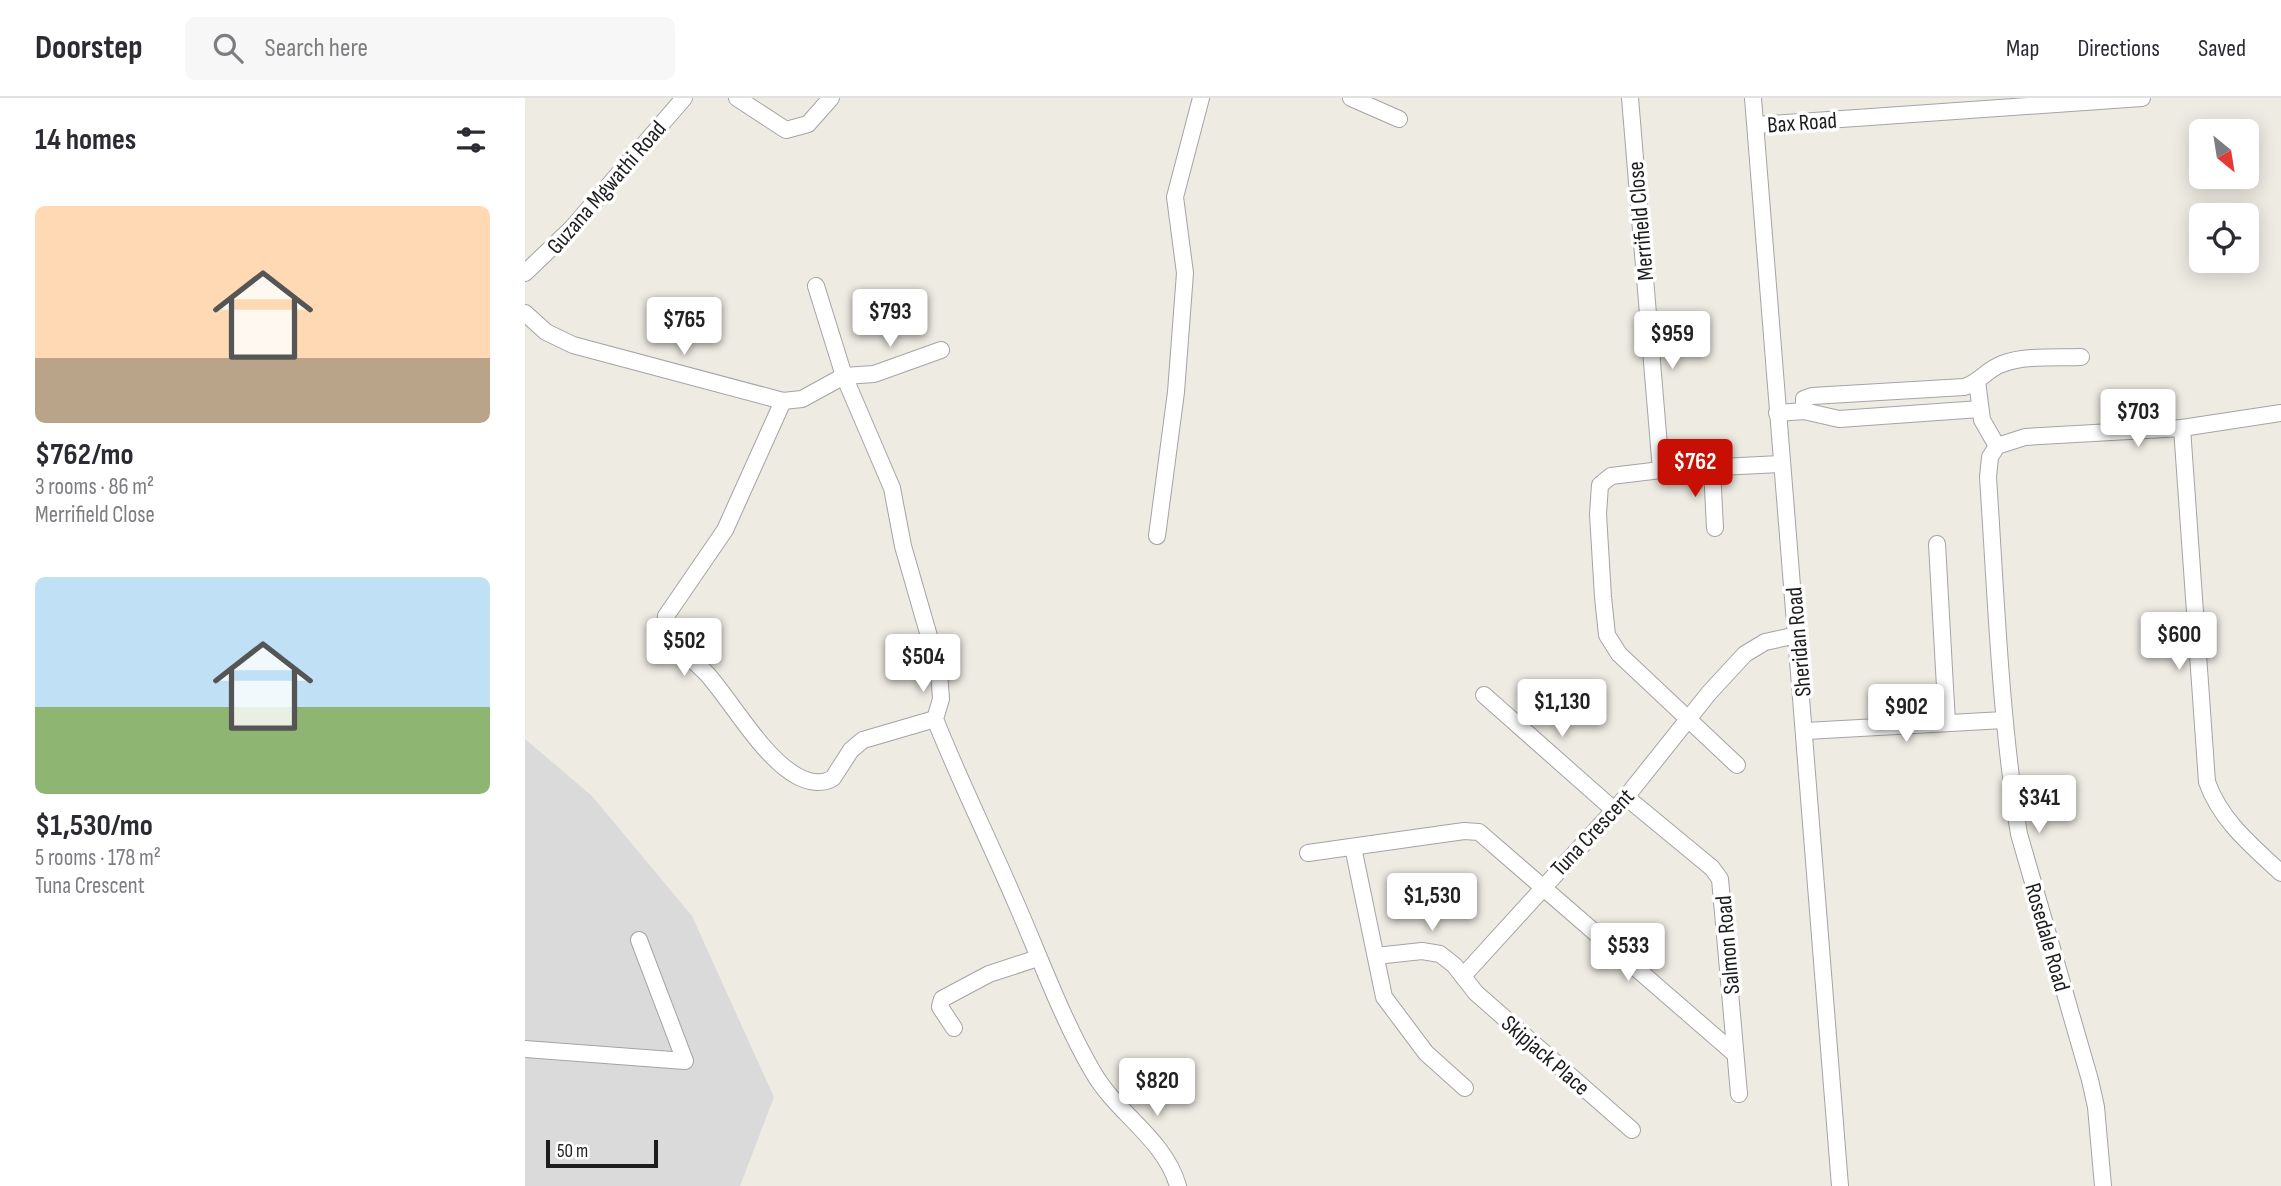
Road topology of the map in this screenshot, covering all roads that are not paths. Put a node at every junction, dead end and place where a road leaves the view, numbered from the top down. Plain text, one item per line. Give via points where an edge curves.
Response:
1 (684, 98) edge
2 (737, 98) edge
3 (831, 98) edge
4 (1351, 98) edge
5 (1630, 98) edge
6 (1753, 98) edge
7 (2141, 98) edge
8 (1197, 100) edge
9 (1994, 103) edge
10 (1399, 119) dead end
11 (1756, 125) junction
12 (525, 273) edge
13 (816, 286) dead end
14 (525, 313) edge
15 (941, 350) dead end
16 (2081, 357) dead end
17 (845, 376) junction
18 (1977, 381) junction
19 (783, 401) junction
20 (1980, 409) junction
21 (1804, 411) junction
22 (1777, 413) junction
23 (2281, 413) edge
24 (2182, 428) junction
25 (1997, 446) junction
26 (1782, 464) junction
27 (1712, 468) junction
28 (1661, 470) junction
29 (1715, 528) dead end
30 (1157, 536) dead end
31 (1937, 544) dead end
32 (1797, 635) junction
33 (1485, 695) dead end
34 (935, 719) junction
35 (1689, 719) junction
36 (2004, 720) junction
37 (1947, 723) junction
38 (1806, 731) junction
39 (1737, 765) dead end
40 (1626, 797) junction
41 (1614, 810) junction
42 (1353, 847) junction
43 (1308, 853) dead end
44 (2281, 873) edge
45 (1543, 885) junction
46 (639, 940) dead end
47 (1376, 956) junction
48 (1038, 958) junction
49 (1463, 976) junction
50 (954, 1028) dead end
51 (525, 1049) edge
52 (1735, 1054) junction
53 (1465, 1088) dead end
54 (1739, 1094) dead end
55 (1632, 1130) dead end
56 (1178, 1186) edge
57 (1840, 1186) edge
58 (2103, 1186) edge

1 - 12 street, Guzana Mgwathi Road via 572,228
2 - 3 street via 786,131 808,124
4 - 10 street
5 - 28 street, Merrifield Close
6 - 11 street, Sheridan Road
7 - 9 street, Bax Road
8 - 30 street via 1175,197 1185,273 1176,392
9 - 11 street, Bax Road
11 - 22 street, Sheridan Road
13 - 17 street
14 - 19 street via 547,332 573,345
15 - 17 street via 874,374
16 - 18 street via 2010,361
17 - 19 street via 802,399
17 - 34 street via 897,506 903,545 939,671 941,699
18 - 20 street
18 - 21 street via 1964,387 1812,396 1804,399
19 - 34 street via 725,530 666,616 664,629 786,768 809,781 833,778 851,750 871,735
20 - 21 street via 1839,419
20 - 25 street
21 - 22 street
22 - 26 street, Sheridan Road
23 - 24 street
24 - 25 street via 2025,437
24 - 44 street via 2207,782 2227,820
25 - 36 street, Rosedale Road via 1990,457 1988,477
26 - 27 street
26 - 32 street, Sheridan Road
27 - 28 street
27 - 29 street
28 - 35 street via 1611,477 1600,485 1607,635
31 - 37 street
32 - 35 street, Tuna Crescent via 1765,642 1745,654
32 - 38 street, Sheridan Road
33 - 41 street
34 - 48 street
35 - 39 street
35 - 40 street, Tuna Crescent
36 - 37 street
36 - 58 street, Rosedale Road via 2019,834 2096,1107
37 - 38 street
38 - 57 street, Sheridan Road
40 - 41 street, Tuna Crescent
40 - 52 street, Salmon Road via 1720,879
41 - 45 street, Tuna Crescent
42 - 43 street
42 - 45 street via 1479,832
42 - 47 street
45 - 49 street, Tuna Crescent
45 - 52 street
46 - 51 street via 685,1061
47 - 49 street via 1433,952
47 - 53 street via 1389,1005 1426,1053
48 - 50 street via 989,974 942,999 940,1007
48 - 56 street via 1094,1073 1113,1101 1155,1142
49 - 55 street, Skipjack Place via 1476,993
52 - 54 street, Salmon Road

